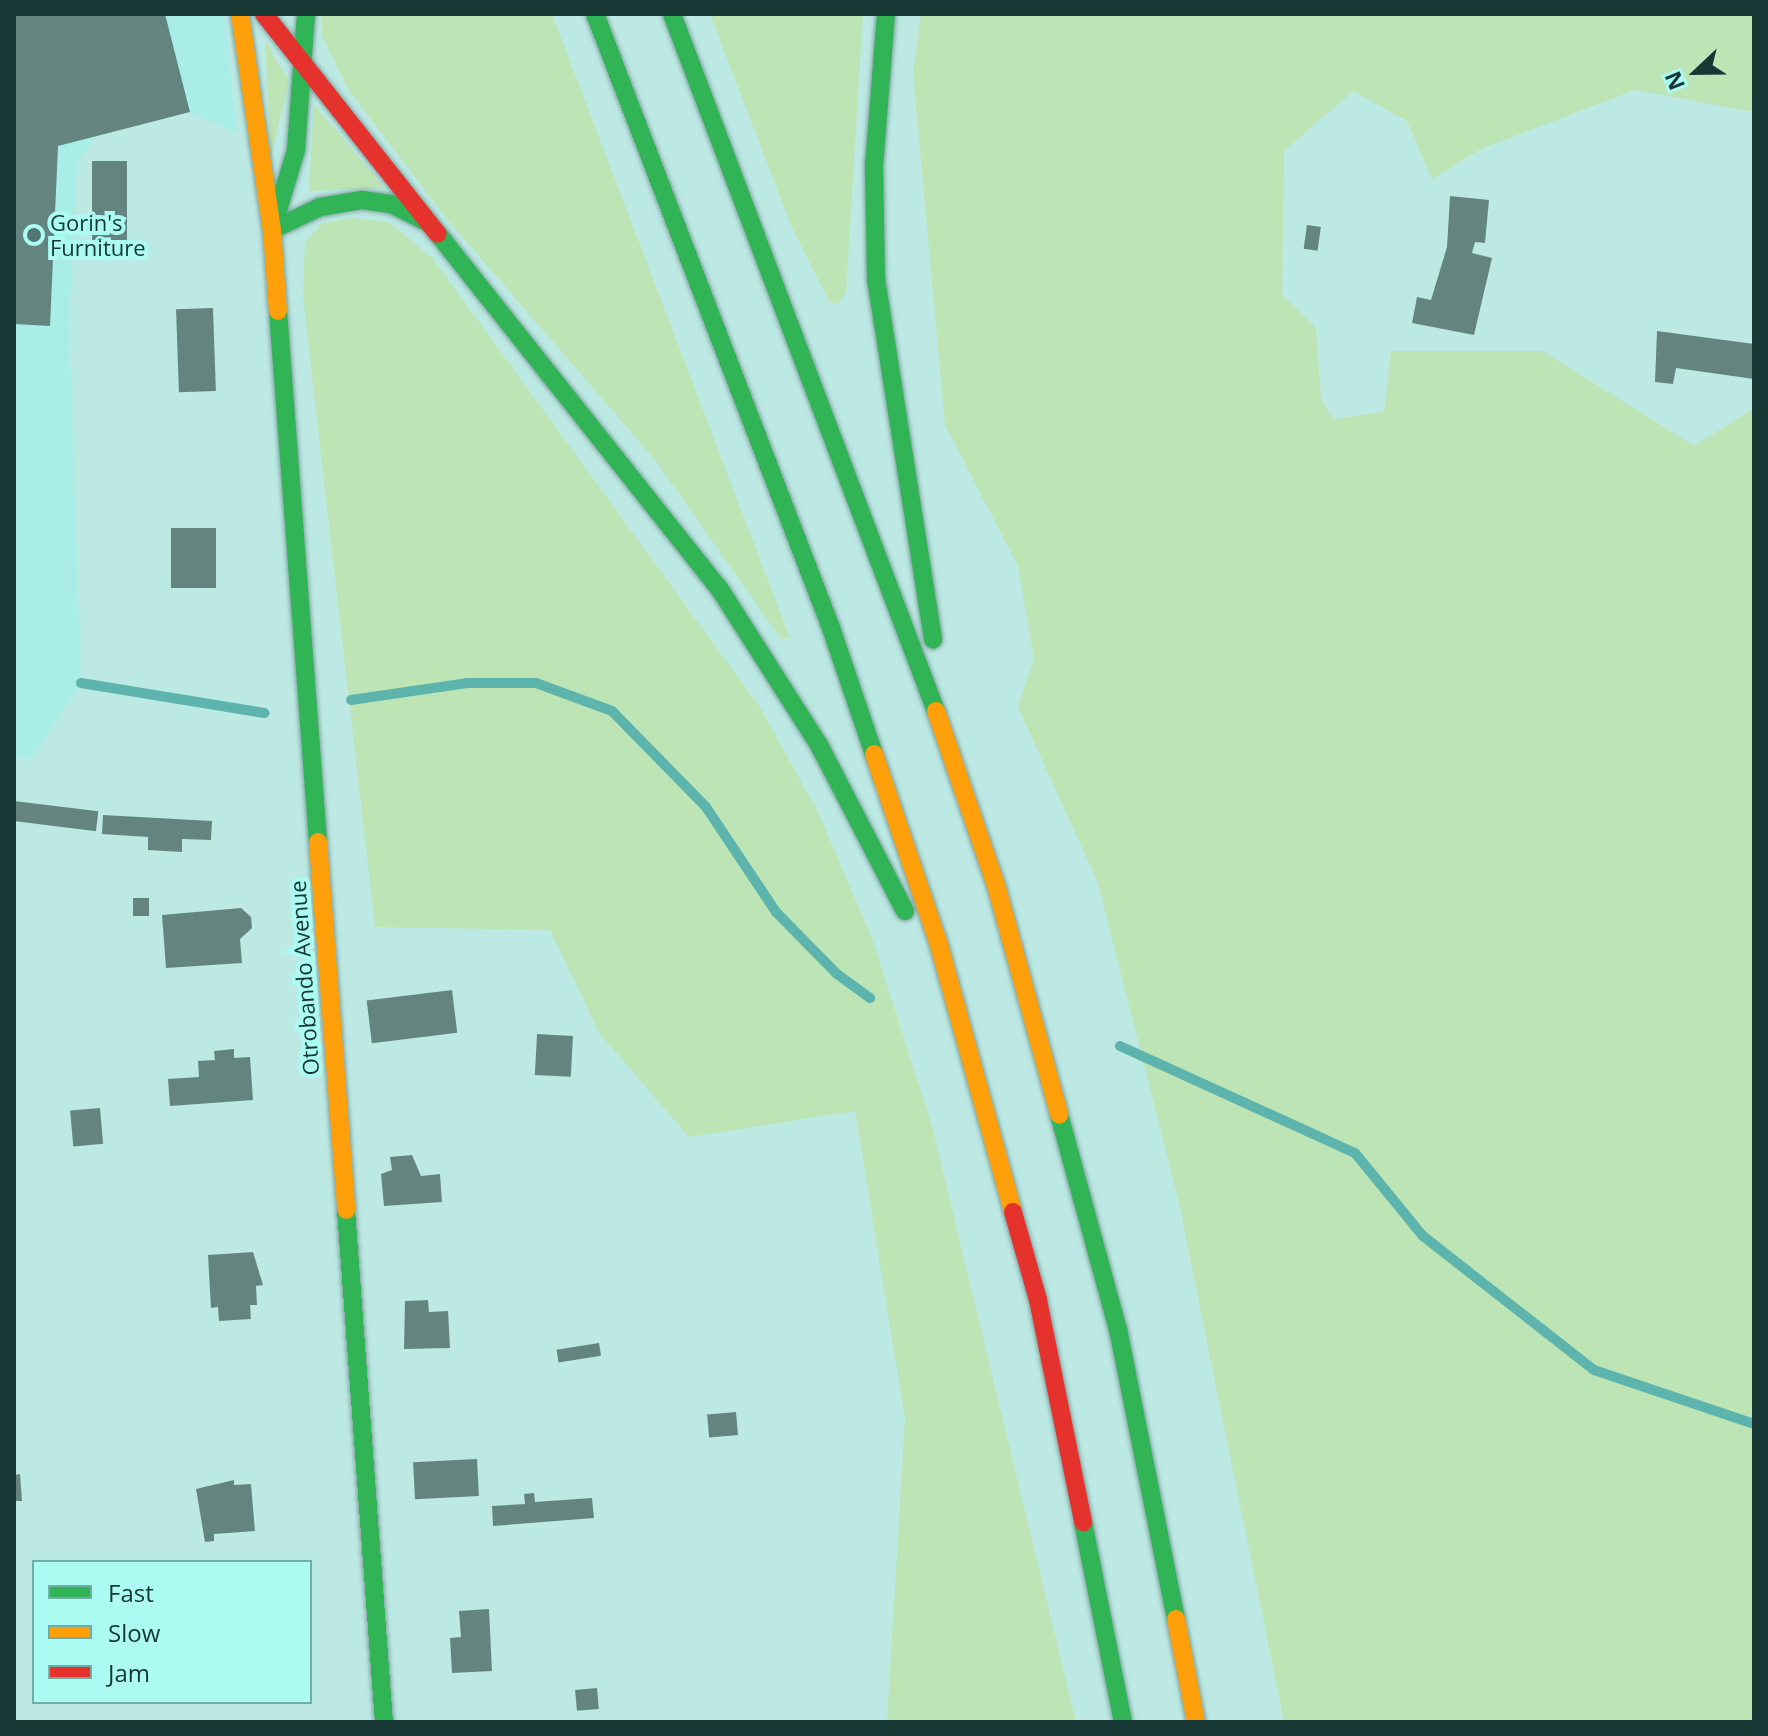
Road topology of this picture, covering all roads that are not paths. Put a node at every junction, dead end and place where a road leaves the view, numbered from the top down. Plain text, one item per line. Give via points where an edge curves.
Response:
1 (240, 14) edge
2 (264, 14) edge
3 (306, 14) edge
4 (595, 14) edge
5 (672, 14) edge
6 (886, 14) edge
7 (302, 62) junction
8 (435, 227) junction
9 (272, 230) junction
10 (954, 757) junction
11 (984, 1095) junction
12 (384, 1722) edge
13 (1123, 1722) edge
14 (1196, 1722) edge

1 - 9 main road, Otrobando Avenue
2 - 7 main road
3 - 7 main road, Otrobando Avenue
4 - 11 main road via 864,720
5 - 10 main road
6 - 10 main road via 873,180 876,279 889,385
7 - 8 main road
7 - 9 main road, Otrobando Avenue via 296,150
8 - 9 main road via 398,207 362,200 320,207
8 - 11 main road via 672,525 770,663 869,838
9 - 12 main road, Otrobando Avenue
10 - 14 main road via 1039,1030 1098,1251 1151,1479
11 - 13 main road via 1070,1441

